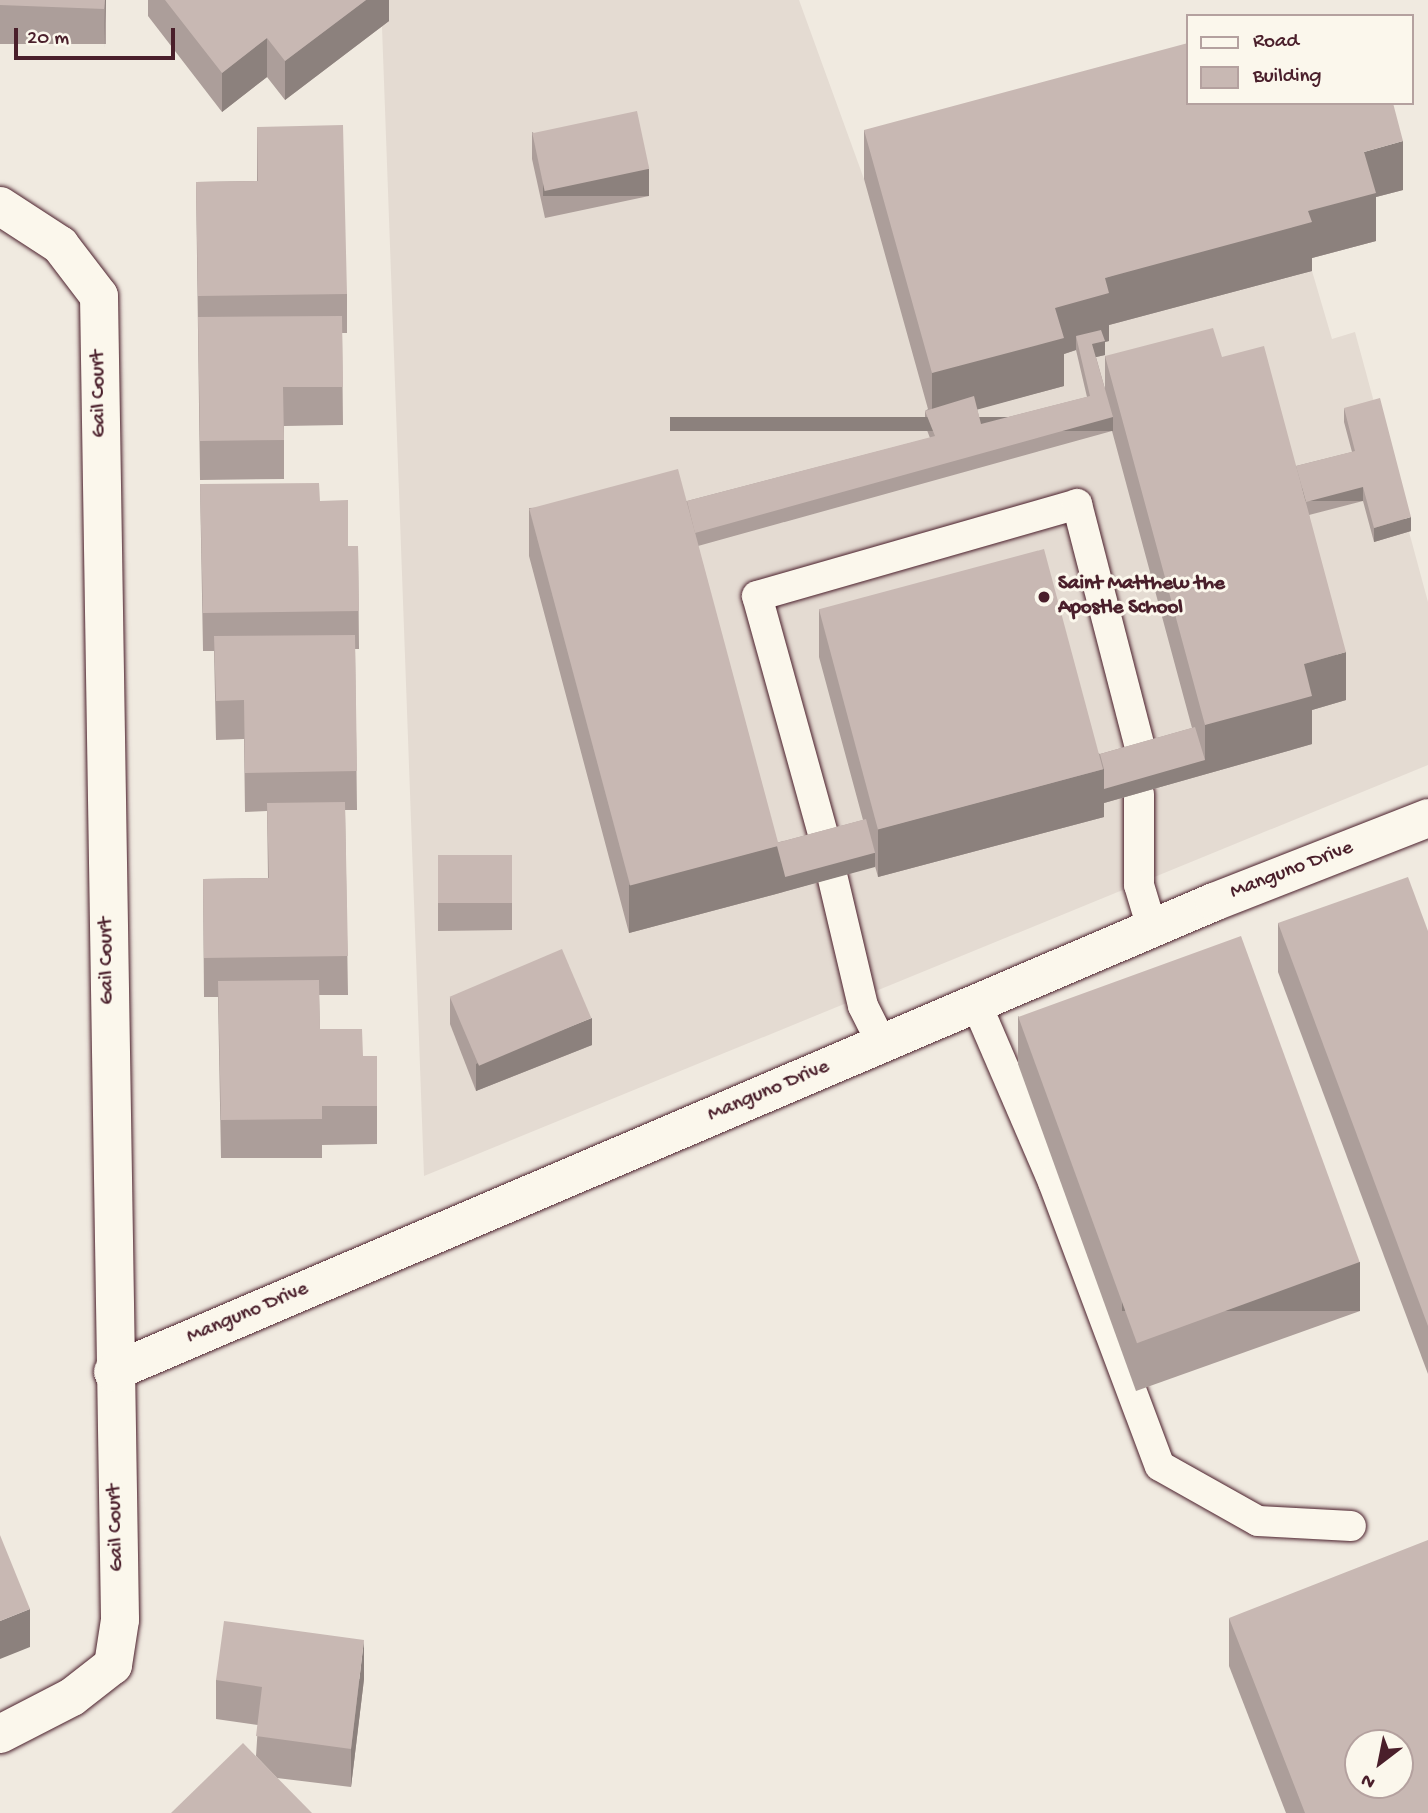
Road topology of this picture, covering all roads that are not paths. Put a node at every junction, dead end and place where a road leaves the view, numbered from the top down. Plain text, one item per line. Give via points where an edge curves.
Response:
1 (0, 206) edge
2 (1142, 755) edge
3 (1139, 794) edge
4 (1428, 818) edge
5 (825, 841) edge
6 (833, 879) edge
7 (1152, 928) junction
8 (976, 1003) junction
9 (881, 1044) junction
10 (113, 1372) junction
11 (1351, 1526) dead end
12 (0, 1734) edge

1 - 10 street, Gail Court via 60,245 99,296
2 - 5 lane via 1077,504 757,596
3 - 7 lane via 1139,885
4 - 7 street, Manguno Drive
6 - 9 lane via 863,1006
7 - 8 street, Manguno Drive
8 - 9 street, Manguno Drive
8 - 11 lane via 1053,1182 1160,1466 1258,1521
9 - 10 street, Manguno Drive
10 - 12 street, Gail Court via 120,1620 113,1665 72,1697

